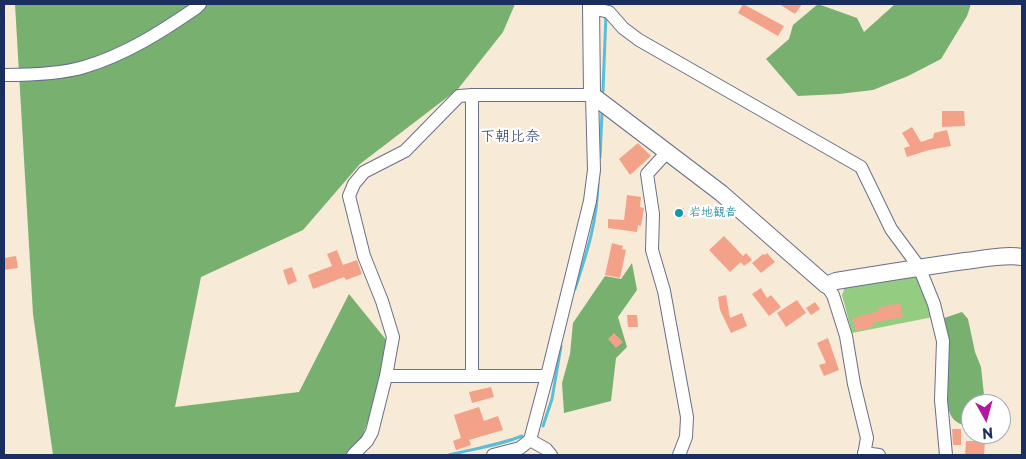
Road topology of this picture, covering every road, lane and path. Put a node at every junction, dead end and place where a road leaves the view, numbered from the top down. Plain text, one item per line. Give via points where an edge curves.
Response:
1 (200, 4) edge
2 (598, 8) edge
3 (4, 75) edge
4 (472, 95) junction
5 (592, 95) junction
6 (668, 152) junction
7 (1022, 257) edge
8 (920, 267) junction
9 (826, 285) junction
10 (472, 375) junction
11 (386, 376) junction
12 (547, 376) junction
13 (530, 440) junction
14 (864, 454) edge
15 (353, 455) edge
16 (493, 455) edge
17 (552, 455) edge
18 (679, 455) edge
19 (879, 455) edge
20 (946, 455) edge

1 - 3 street via 157,35 103,61 55,72
2 - 5 street
2 - 8 street via 639,40 861,167 891,229
4 - 5 street
4 - 10 street
4 - 11 street via 459,96 405,151 364,172 349,196 364,256 393,336
5 - 6 street
5 - 12 street via 594,170 590,201
6 - 9 street via 721,193
6 - 18 street via 648,174 652,250 664,291 687,417 686,437
7 - 8 street
8 - 9 street
8 - 20 street via 943,341 941,400
9 - 14 street via 833,295 846,336 866,438
10 - 11 street
10 - 12 street
11 - 15 street via 372,432
12 - 13 street
13 - 16 street via 520,448
13 - 17 street
14 - 19 street

